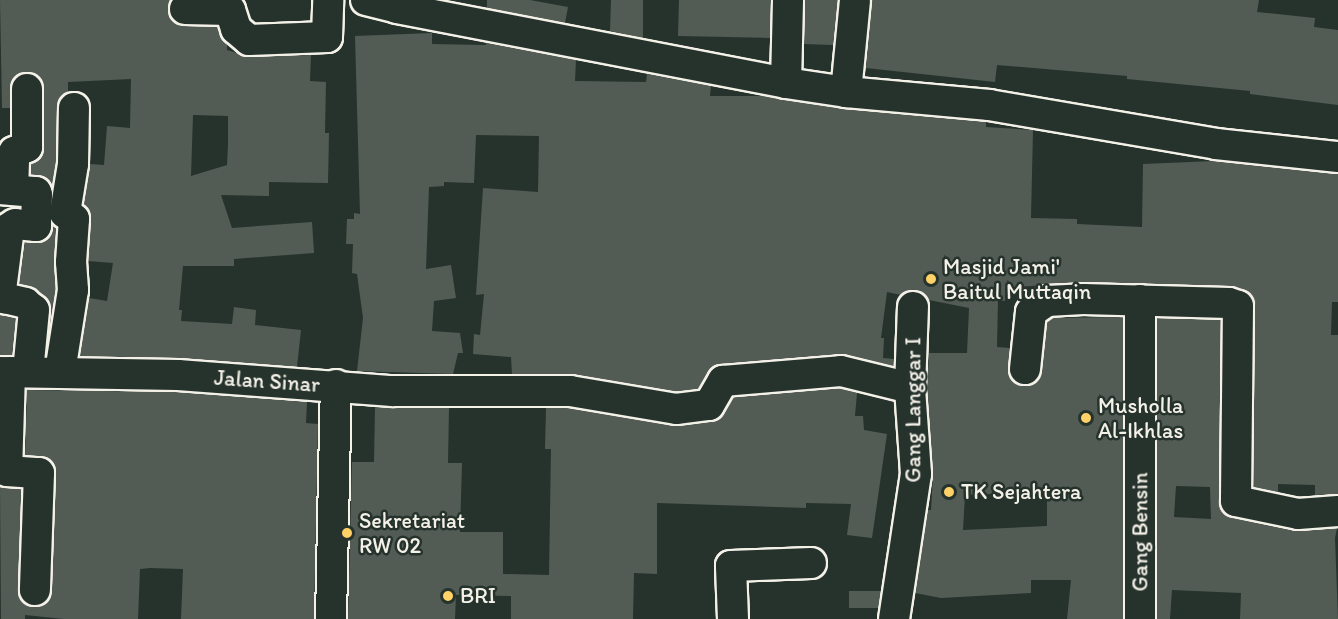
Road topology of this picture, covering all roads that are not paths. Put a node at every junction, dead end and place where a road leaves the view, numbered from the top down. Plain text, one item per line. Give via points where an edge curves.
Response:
1 (328, 0) edge
2 (366, 0) edge
3 (788, 0) edge
4 (855, 0) edge
5 (184, 9) dead end
6 (786, 83) junction
7 (27, 89) dead end
8 (846, 92) junction
9 (74, 108) dead end
10 (1338, 157) edge
11 (7, 189) edge
12 (1140, 300) junction
13 (913, 307) dead end
14 (1025, 369) dead end
15 (13, 372) edge
16 (60, 372) junction
17 (336, 385) junction
18 (910, 388) junction
19 (1338, 511) edge
20 (811, 563) dead end
21 (35, 590) dead end
22 (331, 619) edge
23 (733, 619) edge
24 (894, 619) edge
25 (1140, 619) edge

1 - 5 street via 327,37 249,40 236,29 230,10
2 - 6 street
3 - 6 street
4 - 8 street
6 - 8 street
7 - 11 street via 27,147 14,152
8 - 10 street via 989,105 1216,144
9 - 16 street via 73,164 65,213 74,219 73,290
11 - 15 street via 37,195 36,226 15,224 9,228 1,290 4,298 26,303 34,310
12 - 14 street via 1047,301 1031,312
12 - 19 street via 1238,306 1236,501 1298,514
12 - 25 street, Gang Bensin
13 - 18 street, Gang Langgar I
15 - 16 street, Jalan Sinar
15 - 21 street via 7,471 39,473
16 - 17 street, Jalan Sinar
17 - 18 street via 392,391 570,391 676,409 709,405 723,381 841,371
17 - 22 street, Jalan Sinar
18 - 24 street, Gang Langgar I via 916,474
20 - 23 street via 731,566

